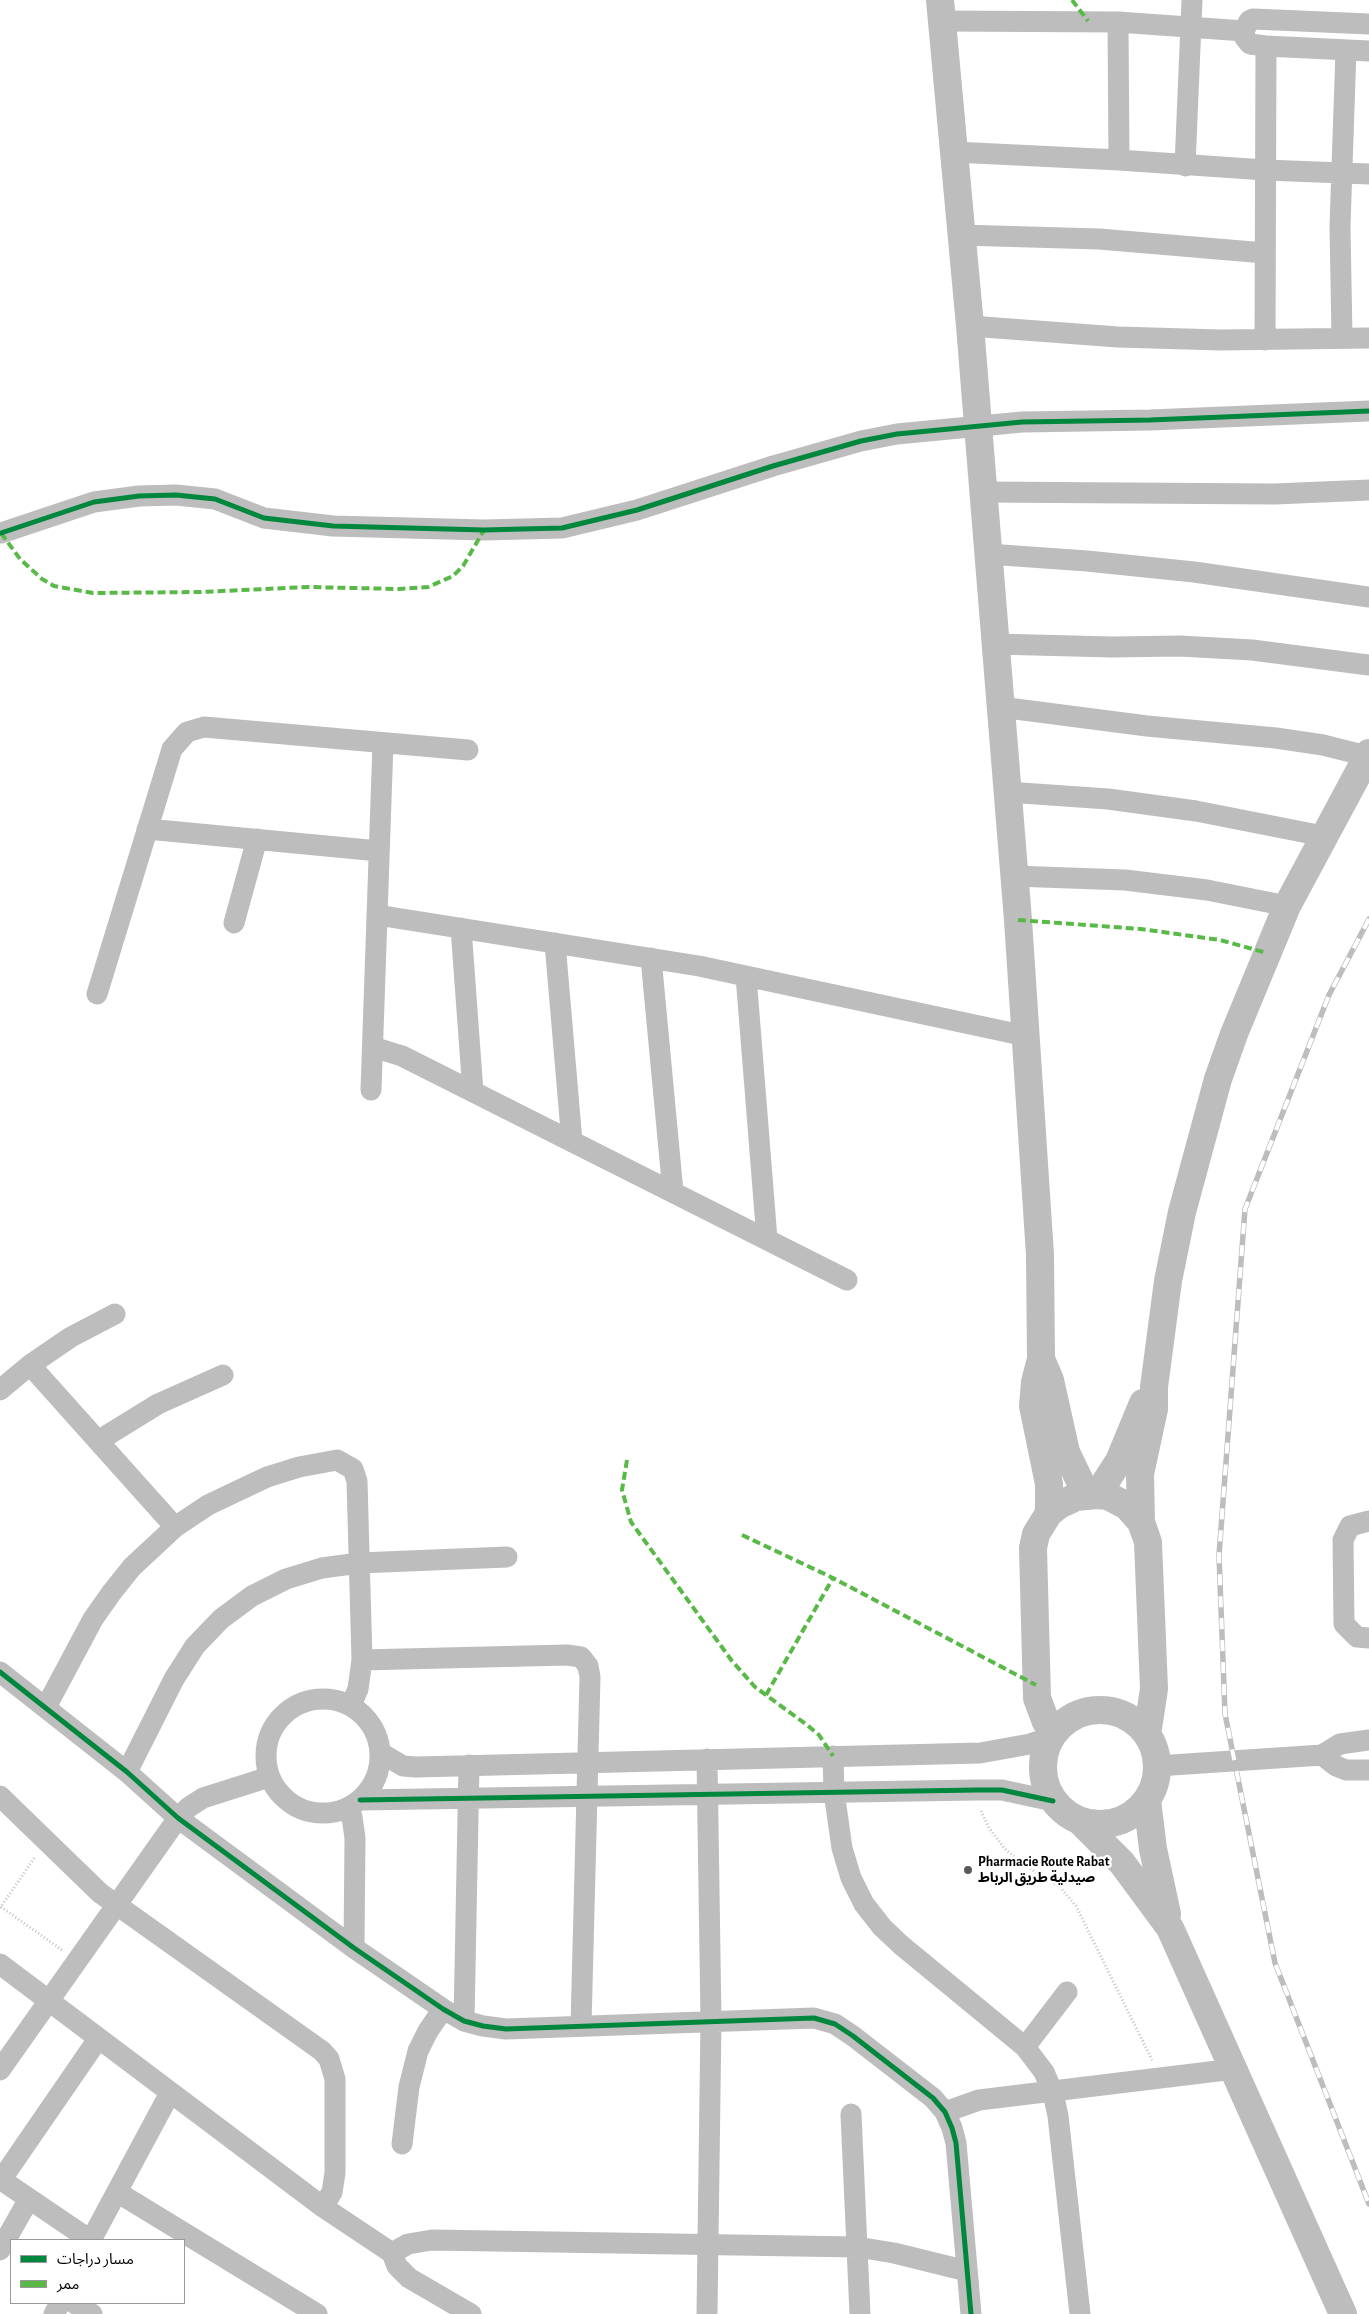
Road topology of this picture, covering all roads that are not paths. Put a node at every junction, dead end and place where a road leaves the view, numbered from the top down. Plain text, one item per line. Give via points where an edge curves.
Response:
1 (1192, 0) edge
2 (941, 11) edge
3 (1118, 22) junction
4 (1369, 24) edge
5 (1192, 28) junction
6 (1244, 31) junction
7 (1266, 46) junction
8 (1346, 50) junction
9 (1369, 51) edge
10 (954, 152) junction
11 (1119, 160) junction
12 (1185, 166) junction
13 (1265, 170) junction
14 (1341, 172) junction
15 (1369, 174) edge
16 (960, 235) junction
17 (1265, 253) junction
18 (970, 326) junction
19 (1342, 338) junction
20 (1369, 338) edge
21 (1265, 340) junction
22 (1369, 411) edge
23 (977, 427) junction
24 (1369, 490) edge
25 (983, 492) junction
26 (1, 533) edge
27 (988, 554) junction
28 (1369, 597) edge
29 (995, 644) junction
30 (1369, 665) edge
31 (1000, 707) junction
32 (383, 743) junction
33 (468, 750) dead end
34 (1368, 754) edge
35 (1007, 792) junction
36 (148, 829) junction
37 (1323, 836) junction
38 (257, 839) junction
39 (379, 851) junction
40 (1014, 876) junction
41 (1287, 906) junction
42 (377, 916) junction
43 (234, 923) dead end
44 (462, 928) junction
45 (555, 942) junction
46 (651, 958) junction
47 (746, 976) junction
48 (97, 994) dead end
49 (1026, 1036) junction
50 (373, 1047) junction
51 (371, 1090) dead end
52 (473, 1092) junction
53 (572, 1142) junction
54 (673, 1192) junction
55 (767, 1239) junction
56 (847, 1280) dead end
57 (115, 1314) dead end
58 (1042, 1359) junction
59 (30, 1365) junction
60 (223, 1375) dead end
61 (1154, 1387) junction
62 (0, 1390) edge
63 (98, 1441) junction
64 (1092, 1495) junction
65 (1049, 1513) junction
66 (1369, 1521) edge
67 (1141, 1522) junction
68 (174, 1527) junction
69 (507, 1557) dead end
70 (359, 1563) junction
71 (1369, 1638) edge
72 (362, 1660) junction
73 (0, 1672) edge
74 (351, 1705) junction
75 (46, 1707) junction
76 (1147, 1734) junction
77 (1053, 1735) junction
78 (1369, 1740) edge
79 (381, 1753) junction
80 (1322, 1755) junction
81 (833, 1756) junction
82 (707, 1759) junction
83 (588, 1762) junction
84 (469, 1765) junction
85 (1157, 1766) junction
86 (1369, 1770) edge
87 (127, 1772) junction
88 (269, 1777) junction
89 (834, 1792) junction
90 (707, 1794) junction
91 (0, 1796) edge
92 (586, 1796) junction
93 (470, 1798) junction
94 (1147, 1800) junction
95 (1053, 1801) junction
96 (354, 1804) junction
97 (178, 1818) junction
98 (1080, 1821) junction
99 (116, 1905) junction
100 (1170, 1928) junction
101 (354, 1948) junction
102 (0, 1964) edge
103 (1067, 1992) dead end
104 (48, 2002) junction
105 (442, 2009) junction
106 (711, 2020) junction
107 (464, 2021) junction
108 (581, 2026) junction
109 (98, 2039) junction
110 (1025, 2047) junction
111 (1234, 2069) junction
112 (0, 2070) edge
113 (170, 2093) junction
114 (1053, 2093) junction
115 (945, 2112) junction
116 (851, 2114) dead end
117 (402, 2144) dead end
118 (1, 2180) edge
119 (117, 2192) junction
120 (29, 2199) junction
121 (323, 2207) junction
122 (89, 2239) edge
123 (91, 2239) edge
124 (708, 2245) junction
125 (857, 2247) junction
126 (0, 2250) edge
127 (392, 2253) junction
128 (967, 2271) junction
129 (76, 2304) edge
130 (92, 2314) edge
131 (318, 2314) edge
132 (471, 2314) edge
133 (707, 2314) edge
134 (860, 2314) edge
135 (971, 2314) edge
136 (1080, 2314) edge
137 (1343, 2314) edge

1 - 5 street
2 - 3 street
2 - 10 main road
3 - 5 street
3 - 11 street
4 - 6 street via 1258,19 1249,21
5 - 6 street
5 - 12 street
6 - 7 street via 1250,44
7 - 8 street
7 - 13 street
8 - 9 street
8 - 14 street
10 - 11 street
10 - 16 main road
11 - 12 street
12 - 13 street
13 - 14 street
13 - 17 street
14 - 15 street
14 - 19 street
16 - 17 street via 1099,239
16 - 18 main road
17 - 21 street
18 - 21 street via 1118,338
18 - 23 main road
19 - 20 street
19 - 21 street
22 - 23 street via 1022,422
23 - 25 main road
23 - 26 street via 897,434 861,441 637,510 562,528 484,530 333,526 264,518 215,499 176,495 94,502
24 - 25 street via 1275,494
25 - 27 main road
27 - 28 street via 1194,572
27 - 29 main road
29 - 30 street via 1252,650
29 - 31 main road
31 - 34 street via 1276,738
31 - 35 main road
32 - 33 street
32 - 36 street via 196,728 181,736 172,749
32 - 39 street
34 - 37 main road
35 - 37 street via 1108,799 1196,810
35 - 40 main road
36 - 38 street
36 - 48 street
37 - 41 main road
38 - 39 street
38 - 43 street
39 - 42 street
40 - 41 street via 1125,880 1208,890
40 - 49 main road
41 - 61 main road via 1234,1034 1203,1132 1176,1235
42 - 44 street
42 - 50 street
44 - 45 street
44 - 52 street
45 - 46 street
45 - 53 street
46 - 47 street
46 - 54 street
47 - 49 street
47 - 55 street
49 - 58 main road via 1038,1220
50 - 51 street
50 - 52 street via 402,1056
52 - 53 street
53 - 54 street
54 - 55 street
55 - 56 street
57 - 59 street via 71,1337
58 - 64 main road via 1066,1452
58 - 65 main road via 1035,1382 1033,1406 1048,1484
59 - 62 street
59 - 63 street
60 - 63 street via 158,1404
61 - 64 main road via 1142,1404 1112,1474
61 - 67 main road via 1154,1409 1139,1486
63 - 68 street
64 - 65 main road via 1066,1501
64 - 67 main road via 1113,1498 1127,1506
65 - 77 main road via 1036,1534 1033,1548 1036,1685 1040,1711
66 - 71 street via 1350,1526 1343,1540 1343,1612 1344,1624 1350,1632 1357,1637
67 - 76 main road via 1148,1542 1153,1675
68 - 70 street via 216,1501 267,1477 337,1460 348,1465 356,1475
68 - 75 street via 132,1567 112,1592
69 - 70 street
70 - 72 street
70 - 87 street via 322,1568 286,1579 252,1596 221,1619 195,1646 174,1679
72 - 74 street via 360,1682
72 - 83 street via 567,1654 581,1657 588,1666 590,1677
73 - 75 street
74 - 79 street via 372,1725
74 - 88 street via 317,1699 300,1703 285,1712 267,1742
75 - 87 street
76 - 77 main road via 1132,1720 1101,1710 1066,1721
76 - 85 main road via 1154,1747
77 - 81 street via 1030,1744 980,1753
77 - 95 main road via 1042,1764 1045,1784
78 - 80 street via 1340,1744
79 - 84 street via 403,1766
79 - 96 street via 376,1778
80 - 85 street
80 - 86 street via 1346,1770
81 - 82 street
81 - 89 street
82 - 83 street
82 - 90 street
83 - 84 street
83 - 92 street
84 - 93 street
85 - 94 main road
87 - 97 street
88 - 96 street via 277,1791 302,1810 333,1813
88 - 97 street via 203,1798
89 - 90 street
89 - 95 street via 1002,1790
89 - 110 street via 842,1848 851,1878 864,1904 901,1946
90 - 92 street
90 - 106 street
91 - 99 street
92 - 93 street
92 - 108 street
93 - 96 street
93 - 107 street
94 - 98 main road via 1129,1817 1118,1822
94 - 100 main road
95 - 98 main road
96 - 101 street
97 - 99 street
97 - 101 street
98 - 100 main road via 1122,1863
99 - 104 street
99 - 121 street via 329,2059 335,2079 335,2173 332,2192
100 - 111 main road
101 - 105 street
102 - 104 street
103 - 110 street
104 - 109 street
104 - 112 street
105 - 107 street
105 - 117 street via 418,2051 409,2087
106 - 108 street
106 - 115 street via 806,2017 836,2024 921,2088
106 - 124 street
107 - 108 street via 506,2029
109 - 113 street
109 - 118 street
110 - 114 street via 1044,2072
111 - 114 street
111 - 137 main road
113 - 119 street
113 - 121 street
114 - 115 street via 980,2100
114 - 136 street
115 - 128 street via 956,2143
116 - 125 street
118 - 120 street
119 - 123 street
119 - 131 street
120 - 122 street
120 - 126 street
121 - 127 street
124 - 125 street
124 - 127 street via 432,2240 408,2244
124 - 133 street
125 - 128 street via 894,2252
125 - 134 street
127 - 132 street via 397,2266 410,2278
128 - 135 street
129 - 130 street

